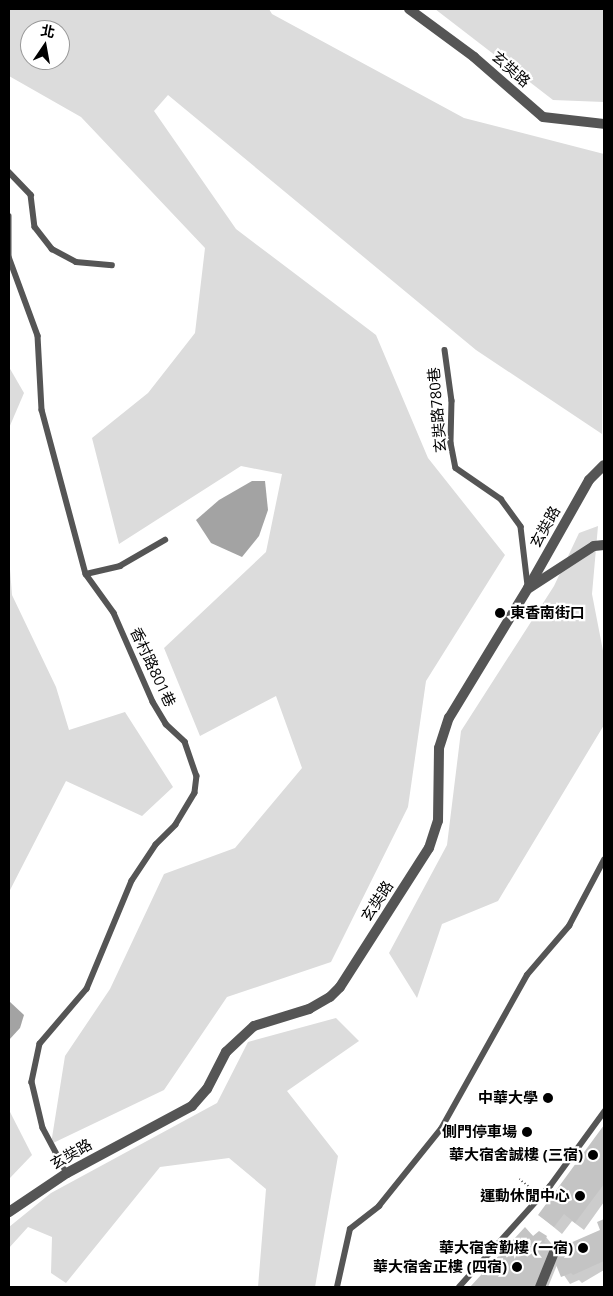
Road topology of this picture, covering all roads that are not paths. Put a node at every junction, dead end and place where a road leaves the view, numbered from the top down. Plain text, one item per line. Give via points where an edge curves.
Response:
1 (409, 9) edge
2 (604, 124) edge
3 (9, 172) edge
4 (9, 216) edge
5 (112, 265) dead end
6 (445, 350) dead end
7 (604, 465) edge
8 (165, 540) dead end
9 (604, 545) edge
10 (86, 574) junction
11 (528, 588) junction
12 (604, 860) edge
13 (604, 1112) edge
14 (67, 1172) junction
15 (9, 1212) edge
16 (557, 1245) dead end
17 (337, 1287) edge
18 (459, 1287) edge
19 (540, 1287) edge

1 - 2 street, 玄奘路 via 474,57 543,116
3 - 5 lane via 31,195 35,227 52,249 76,262
4 - 10 lane, 香村路801巷 via 9,257 38,336 42,410
6 - 11 lane, 玄奘路780巷 via 452,401 450,443 456,468 501,499 521,527
7 - 11 street, 玄奘路 via 589,480
8 - 10 lane via 120,566
9 - 11 street via 594,546
10 - 14 lane, 香村路801巷 via 114,613 157,709 166,724 185,742 197,776 195,793 176,824 156,845 132,880 87,989 40,1044 32,1082 43,1128
11 - 14 street, 玄奘路 via 449,718 439,748 438,821 429,848 340,987 309,1009 254,1026 226,1052 207,1089 192,1106
12 - 17 lane via 570,926 527,975 441,1129 379,1206 350,1229
13 - 18 lane via 542,1195
14 - 15 street, 玄奘路
16 - 19 street

